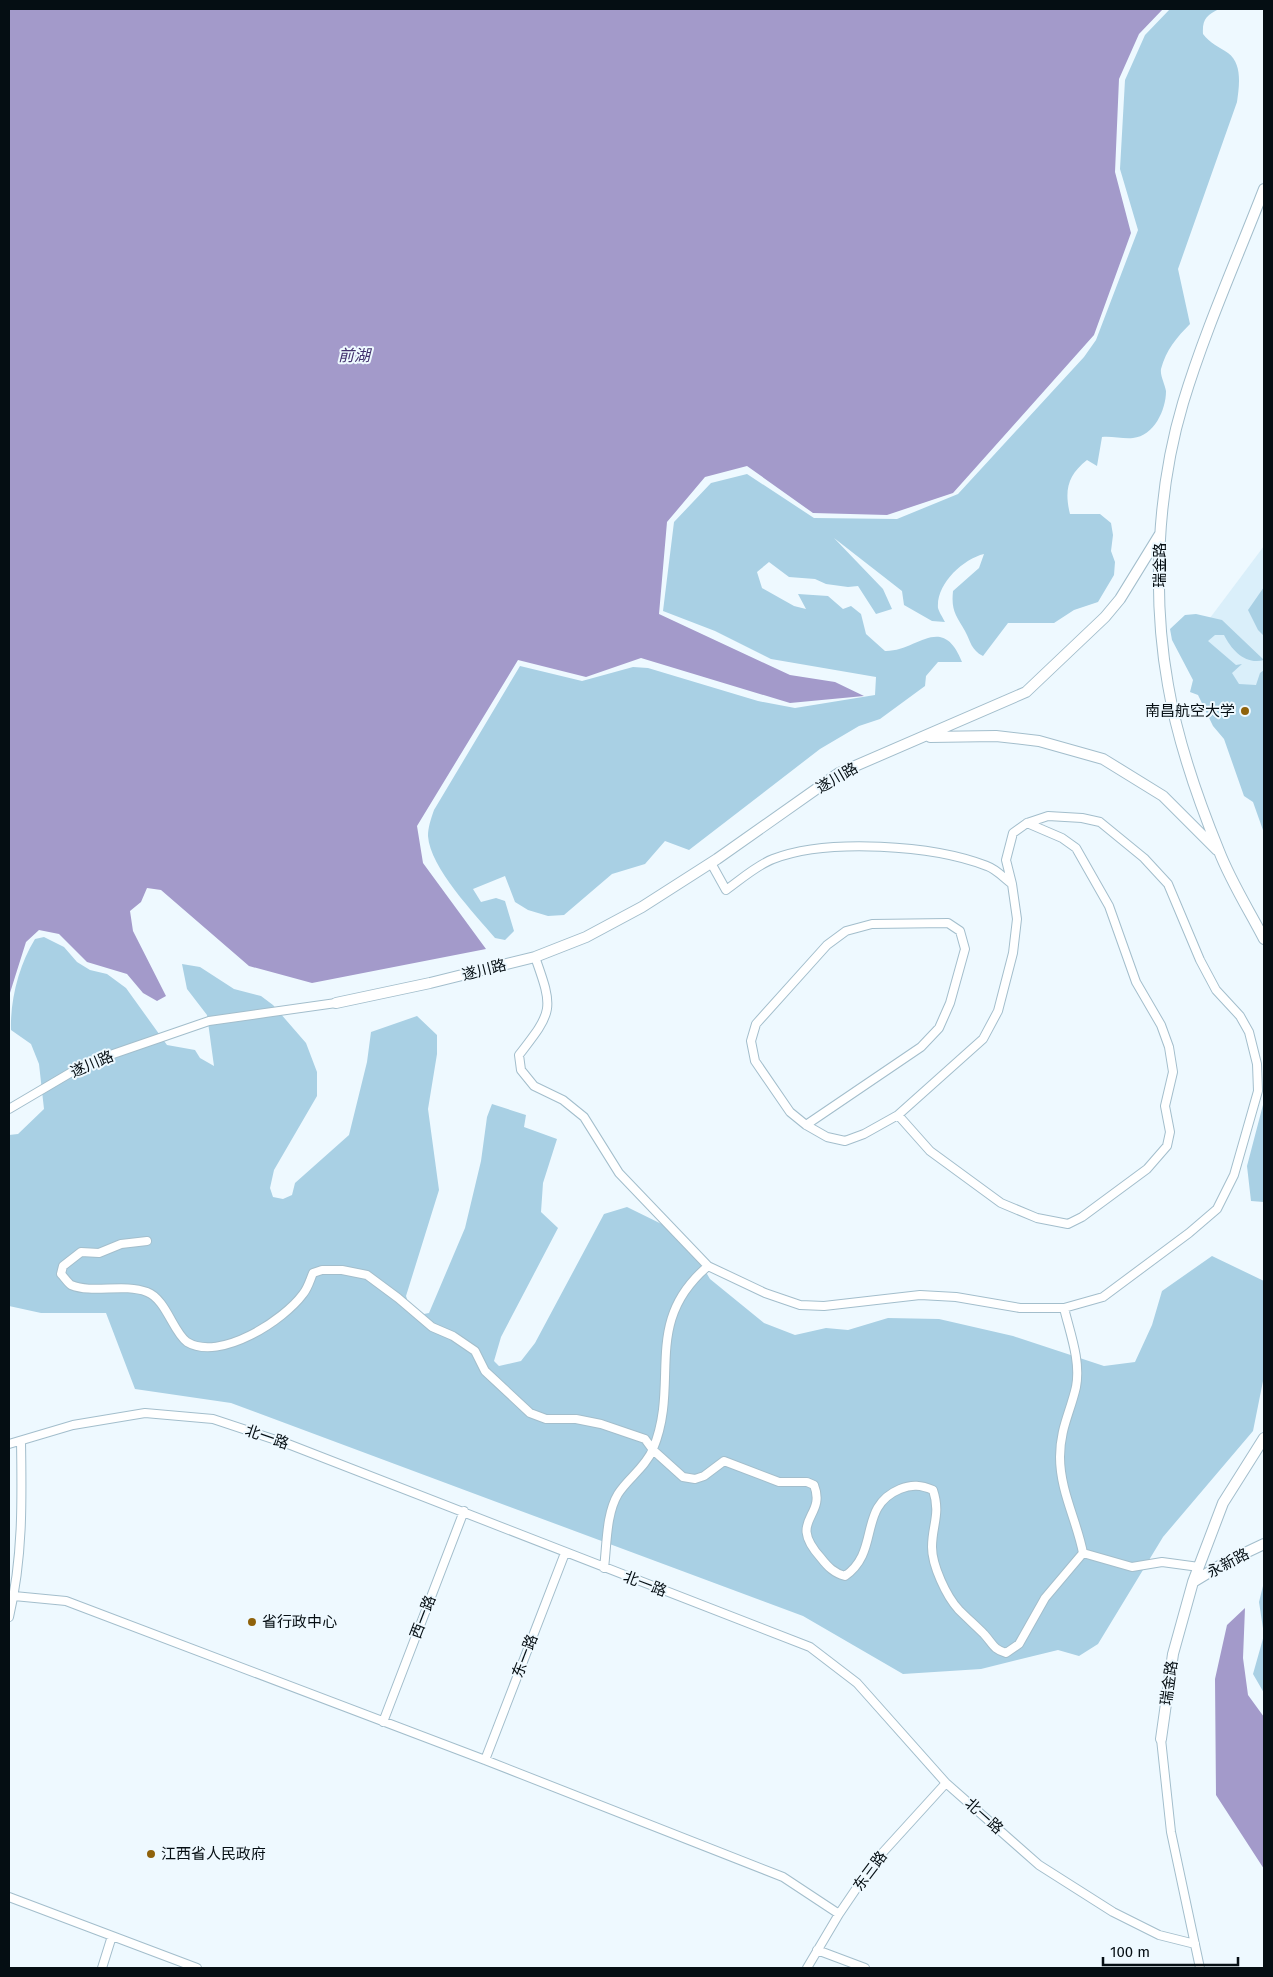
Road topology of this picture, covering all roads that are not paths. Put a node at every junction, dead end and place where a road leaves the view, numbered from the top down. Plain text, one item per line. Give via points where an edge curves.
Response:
1 (1264, 189) edge
2 (1160, 534) junction
3 (923, 737) junction
4 (1027, 823) junction
5 (1219, 852) junction
6 (711, 863) junction
7 (1012, 884) junction
8 (1264, 939) edge
9 (535, 957) junction
10 (336, 1003) joint
11 (9, 1109) edge
12 (898, 1115) junction
13 (806, 1126) junction
14 (147, 1241) dead end
15 (708, 1266) junction
16 (1064, 1308) junction
17 (1264, 1438) edge
18 (21, 1441) junction
19 (9, 1444) edge
20 (653, 1450) junction
21 (464, 1511) junction
22 (1264, 1544) edge
23 (565, 1553) junction
24 (1083, 1553) junction
25 (1199, 1567) junction
26 (604, 1568) junction
27 (1193, 1582) junction
28 (14, 1596) junction
29 (9, 1617) edge
30 (383, 1722) junction
31 (1161, 1739) joint
32 (485, 1760) junction
33 (946, 1783) junction
34 (9, 1897) edge
35 (839, 1914) junction
36 (112, 1936) junction
37 (1195, 1944) junction
38 (817, 1950) junction
39 (102, 1968) edge
40 (197, 1968) edge
41 (807, 1968) edge
42 (865, 1968) edge
43 (1200, 1968) edge

1 - 2 street, 瑞金路 via 1183,403 1167,469
2 - 3 street, 遂川路 via 1120,599 1105,617 1026,692
2 - 5 street, 瑞金路 via 1160,616 1168,686 1186,758
3 - 5 street, 遂川路 via 996,736 1039,741 1103,759 1163,796
3 - 6 street, 遂川路 via 839,774
4 - 7 street via 1013,833 1006,860
4 - 12 street via 1062,838 1076,848 1109,906 1136,982 1161,1025 1173,1072 1165,1106 1170,1132 1167,1146 1147,1169 1068,1224 1037,1218 1001,1203 930,1151
4 - 16 street via 1048,816 1100,822 1144,858 1168,884 1216,990 1250,1032 1257,1064 1258,1090 1234,1175 1217,1208 1103,1297
5 - 8 street, 瑞金路
6 - 7 street via 726,890 772,859 807,851 898,847 933,851 989,866
6 - 9 street, 遂川路 via 586,937
7 - 12 street via 1017,919 1013,953 998,1011 983,1040
9 - 10 street, 遂川路 via 430,984
9 - 15 street via 549,1004 545,1022 519,1055 521,1070 534,1086 563,1100 584,1117 619,1173
10 - 11 street, 遂川路 via 209,1021 88,1063
12 - 13 street via 845,1141 827,1137
13 - 13 street via 790,1112 755,1061 751,1041 756,1024 828,945 846,931 872,924 948,923 960,930 965,949 939,1028 920,1047
14 - 20 street via 121,1244 99,1253 81,1252 63,1266 61,1274 71,1284 92,1288 131,1287 150,1293 186,1341 205,1348 252,1335 267,1326 305,1293 313,1273 342,1270 367,1276 432,1327 453,1336 474,1351 485,1371 530,1413 601,1424 645,1439
15 - 16 street via 765,1293 800,1305 824,1306 920,1295 956,1297 1020,1308
15 - 20 street via 692,1280 674,1310 666,1334 664,1411
16 - 24 street via 1077,1368 1076,1387 1062,1428 1060,1459 1067,1501
17 - 25 street, 瑞金路 via 1223,1503
18 - 19 street, 北一路
18 - 21 street, 北一路 via 74,1424 145,1413 213,1419
18 - 28 street via 22,1524
20 - 24 street via 683,1477 695,1479 704,1476 724,1462 779,1482 807,1482 814,1486 818,1494 817,1503 805,1525 805,1534 810,1546 830,1568 846,1576 866,1552 877,1505 889,1494 906,1486 923,1485 933,1490 937,1521 932,1546 935,1568 957,1608 996,1650 1006,1653 1019,1644 1045,1598
20 - 26 street via 611,1506
21 - 23 street, 北一路
21 - 30 street, 西一路
22 - 27 street, 永新路
23 - 26 street, 北一路
23 - 32 street, 东一路
24 - 25 street via 1132,1567 1162,1562
25 - 27 street, 瑞金路
26 - 33 street, 北一路 via 810,1647 857,1683
27 - 31 street, 瑞金路 via 1173,1654
28 - 29 street
28 - 30 street via 66,1601
30 - 32 street
31 - 37 street, 瑞金路 via 1171,1832
32 - 35 street via 783,1877
33 - 35 street, 东三路 via 875,1861
33 - 37 street, 北一路 via 1039,1865 1112,1912 1159,1935
34 - 36 street
35 - 38 street, 东三路
36 - 39 street
36 - 40 street
37 - 43 street, 瑞金路
38 - 41 street, 东三路
38 - 42 street

